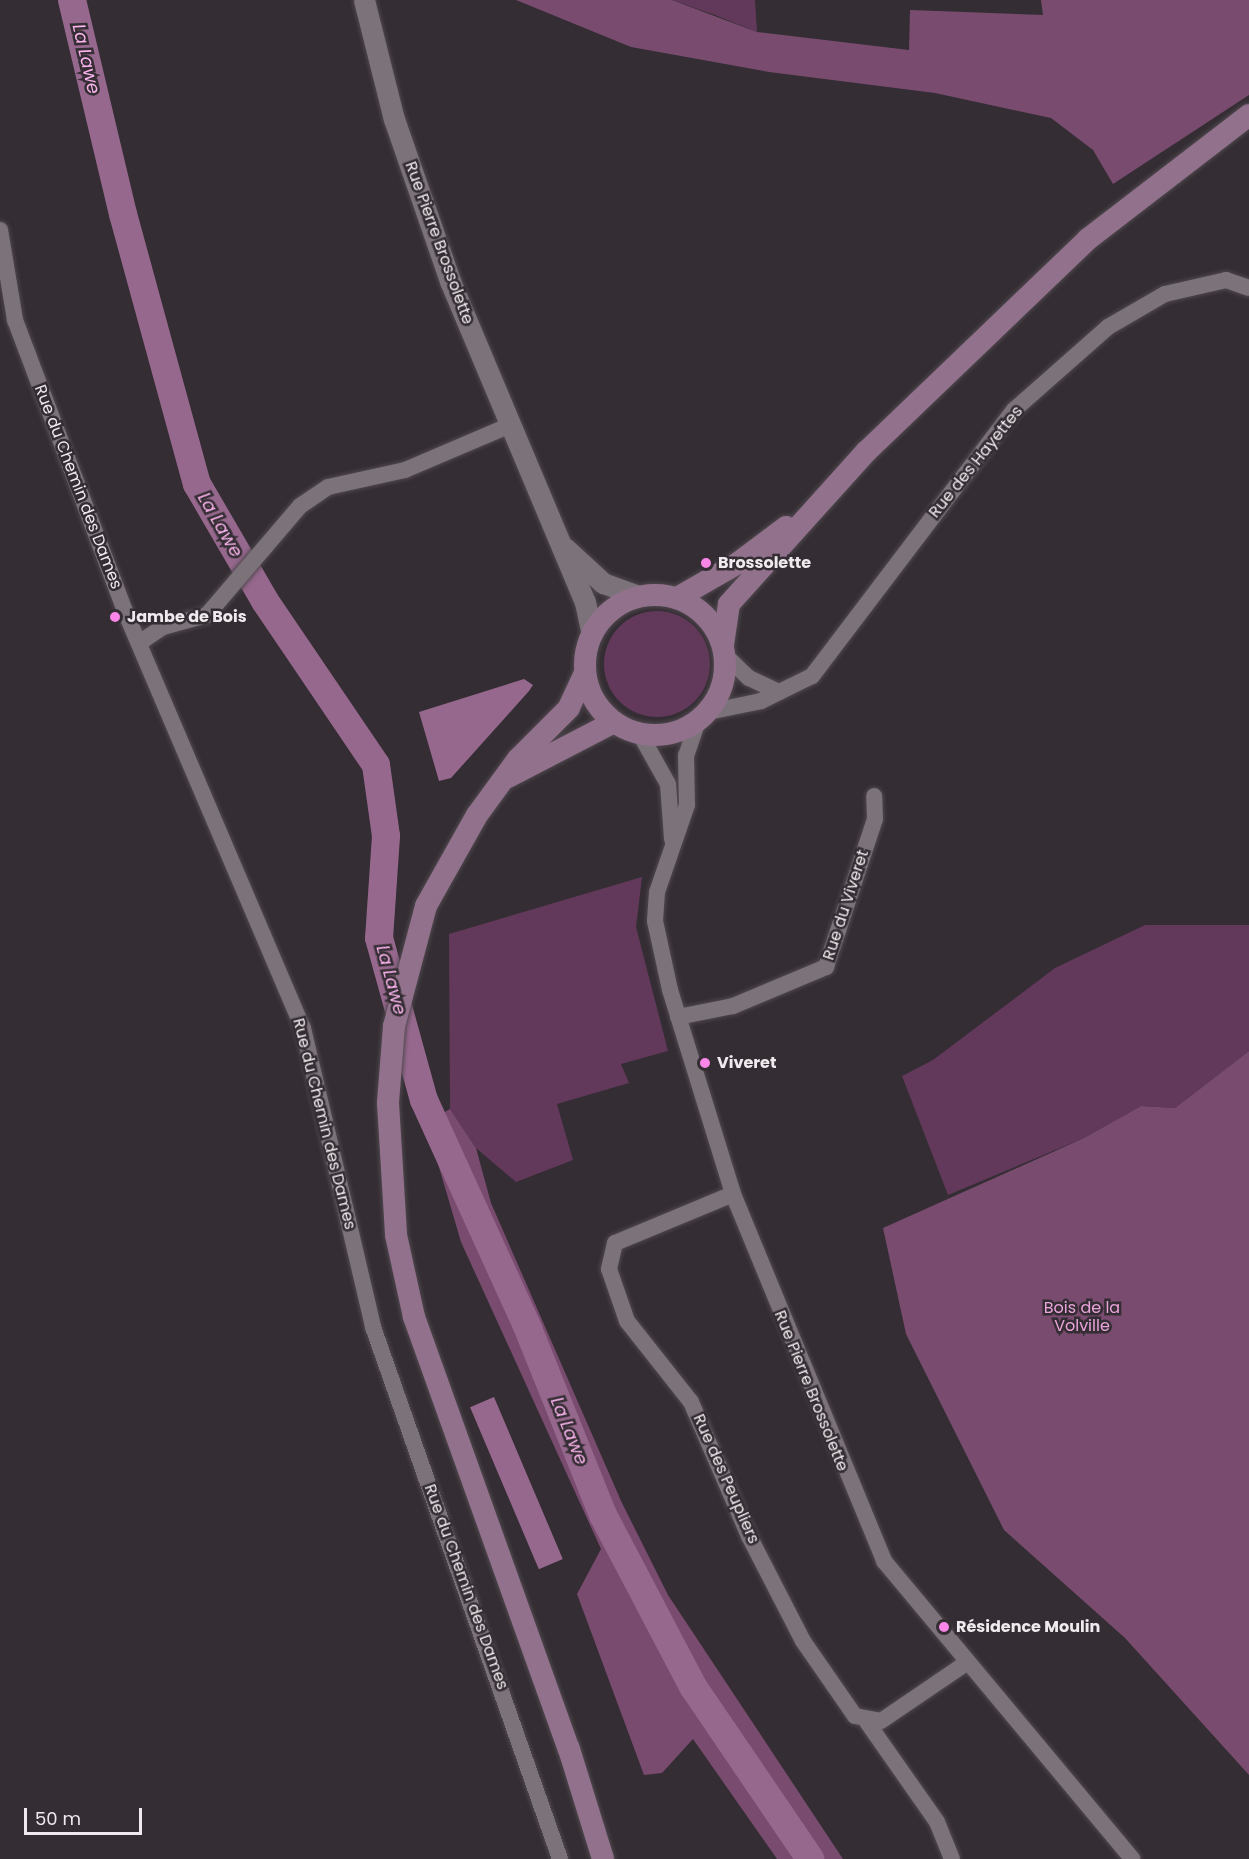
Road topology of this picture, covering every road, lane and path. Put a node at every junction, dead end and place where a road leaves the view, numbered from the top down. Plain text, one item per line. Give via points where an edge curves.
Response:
1 (364, 0) edge
2 (1249, 115) edge
3 (0, 230) edge
4 (1249, 288) edge
5 (513, 424) junction
6 (809, 510) junction
7 (562, 546) junction
8 (639, 596) junction
9 (677, 598) junction
10 (592, 634) junction
11 (139, 643) junction
12 (724, 650) junction
13 (585, 673) junction
14 (779, 692) junction
15 (703, 716) junction
16 (614, 722) junction
17 (640, 734) junction
18 (508, 777) junction
19 (874, 796) dead end
20 (672, 846) junction
21 (678, 1017) junction
22 (733, 1194) junction
23 (965, 1664) junction
24 (867, 1722) junction
25 (560, 1859) edge
26 (603, 1859) edge
27 (952, 1859) edge
28 (1132, 1859) edge

1 - 5 street, Rue Pierre Brossolette via 394,119 450,281
2 - 6 main road via 1088,239
3 - 11 street, Rue du Chemin des Dames via 15,320
4 - 14 street, Rue des Hayettes via 1226,280 1165,294 1108,327 1014,410 812,676
5 - 7 street, Rue Pierre Brossolette
5 - 11 street via 405,470 328,487 300,506 207,615 163,627
6 - 9 main road via 738,563
6 - 12 main road via 729,604
7 - 8 street, Rue Pierre Brossolette via 603,583
7 - 10 street, Rue Pierre Brossolette
8 - 9 main road
8 - 10 main road via 606,614
9 - 12 main road via 706,615
10 - 13 main road
11 - 25 street, Rue du Chemin des Dames via 303,1028 373,1327
12 - 14 street via 749,678
12 - 15 main road via 722,686
13 - 16 main road via 595,701
13 - 18 main road via 569,708 518,759
14 - 15 street, Rue des Hayettes
15 - 17 main road via 676,732
15 - 20 street, Rue Pierre Brossolette via 686,755 687,805
16 - 17 main road
16 - 18 main road
17 - 20 street, Rue Pierre Brossolette via 668,784
18 - 26 main road via 456,850 426,906 409,957 394,1026 388,1104 396,1235 414,1317 569,1749
19 - 21 street, Rue du Viveret via 875,819 826,967 733,1006
20 - 21 street, Rue Pierre Brossolette via 657,892 655,921
21 - 22 street, Rue Pierre Brossolette
22 - 23 street, Rue Pierre Brossolette via 879,1551
22 - 24 street, Rue des Peupliers via 624,1235 615,1243 609,1269 634,1332 652,1346 691,1402 750,1536 803,1641 855,1716
23 - 24 street via 881,1721
23 - 28 street, Rue Pierre Brossolette
24 - 27 street, Rue des Peupliers via 937,1822

